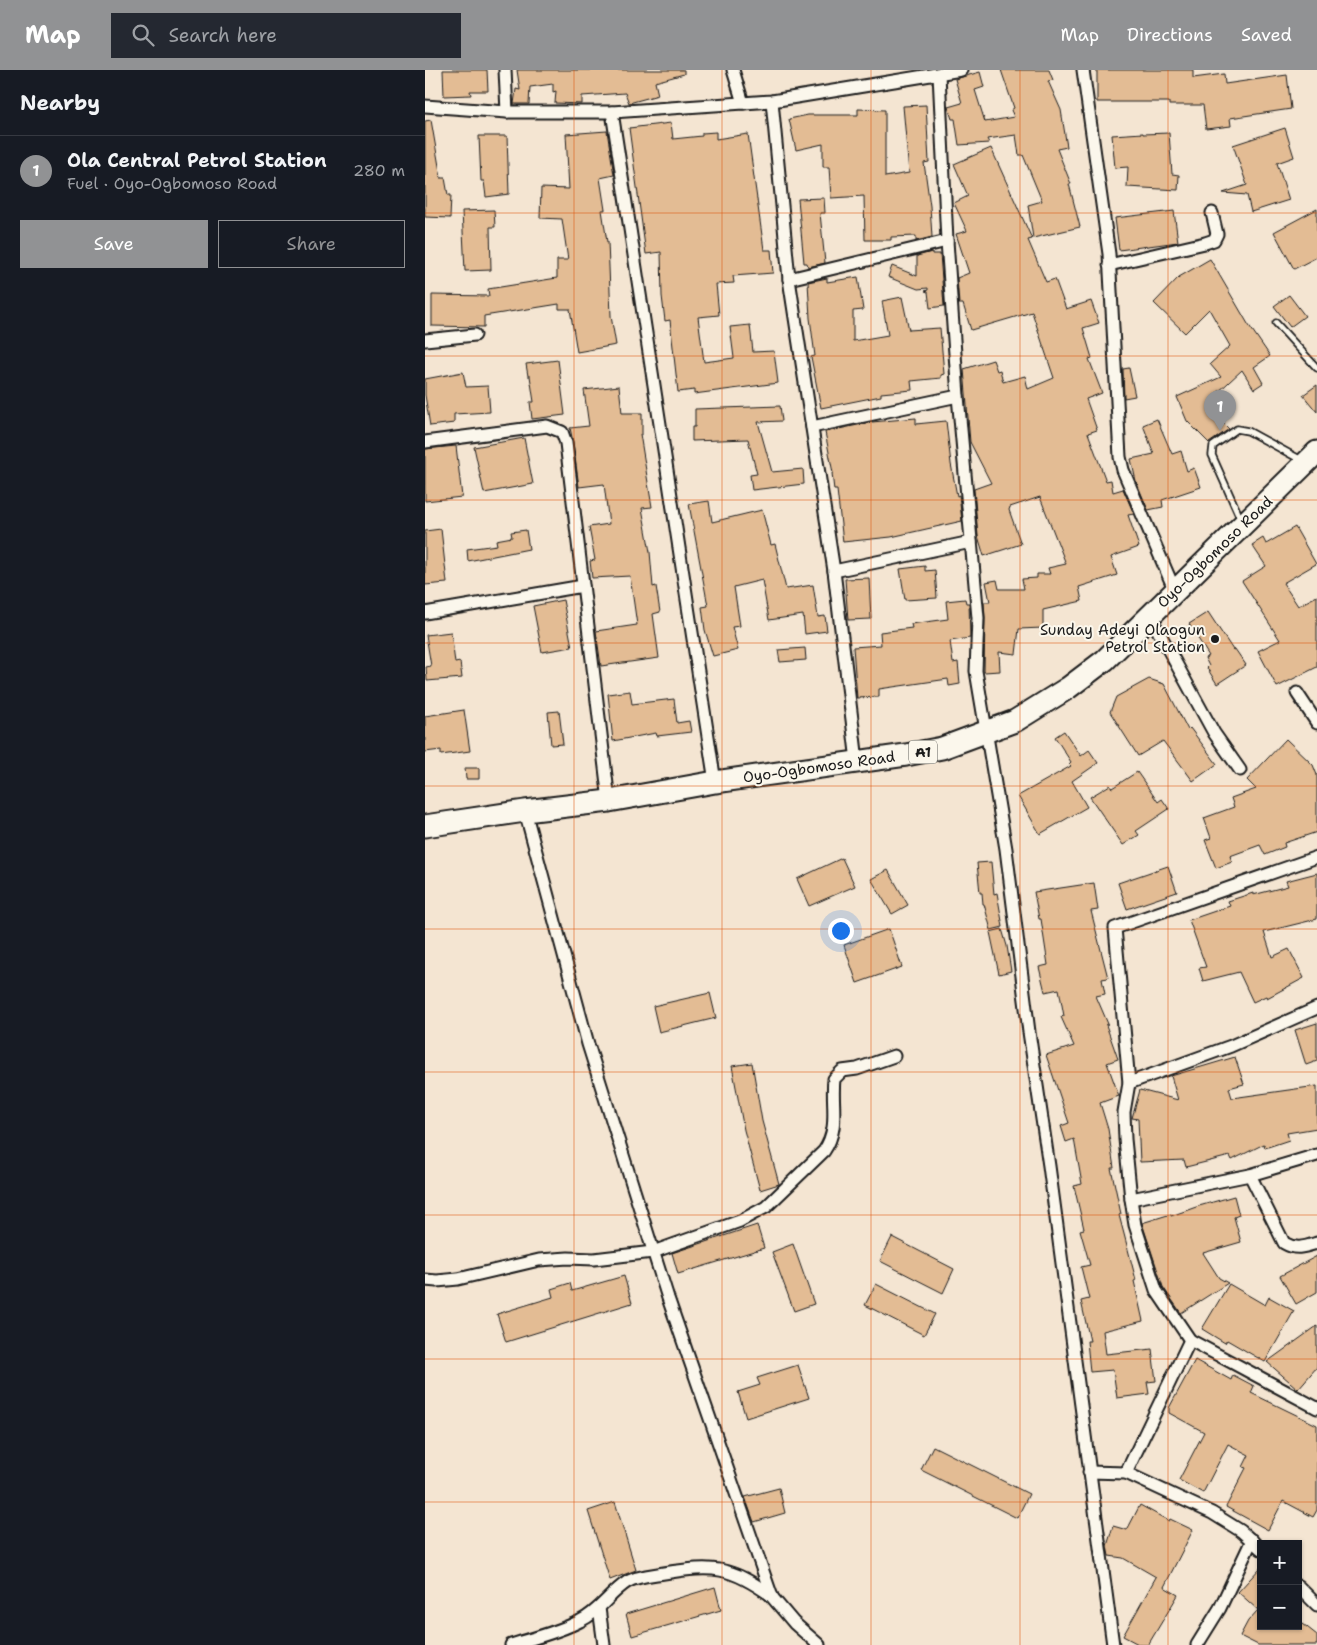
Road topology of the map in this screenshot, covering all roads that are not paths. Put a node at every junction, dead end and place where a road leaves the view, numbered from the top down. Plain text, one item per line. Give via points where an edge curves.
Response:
1 (505, 70) edge
2 (733, 70) edge
3 (961, 70) edge
4 (1083, 70) edge
5 (939, 74) junction
6 (772, 101) junction
7 (743, 103) junction
8 (425, 106) edge
9 (507, 112) junction
10 (612, 112) junction
11 (1213, 213) dead end
12 (947, 241) junction
13 (1109, 265) junction
14 (789, 279) junction
15 (1276, 324) dead end
16 (475, 335) dead end
17 (425, 340) edge
18 (1317, 368) edge
19 (959, 396) junction
20 (812, 427) junction
21 (425, 442) edge
22 (1312, 458) edge
23 (1243, 524) junction
24 (971, 542) junction
25 (834, 570) junction
26 (583, 586) junction
27 (1175, 591) junction
28 (425, 612) edge
29 (1150, 616) junction
30 (1297, 693) dead end
31 (1317, 723) edge
32 (987, 732) junction
33 (857, 761) junction
34 (1240, 770) dead end
35 (715, 782) junction
36 (609, 801) junction
37 (525, 811) junction
38 (425, 826) edge
39 (1317, 857) edge
40 (1317, 1008) edge
41 (894, 1056) dead end
42 (1129, 1083) junction
43 (1317, 1155) edge
44 (1250, 1175) junction
45 (1131, 1199) junction
46 (1317, 1243) edge
47 (653, 1252) junction
48 (425, 1280) edge
49 (1190, 1340) junction
50 (1317, 1407) edge
51 (1089, 1472) junction
52 (1126, 1473) junction
53 (1252, 1540) junction
54 (1257, 1545) edge
55 (1302, 1590) edge
56 (772, 1597) junction
57 (1317, 1604) edge
58 (599, 1608) junction
59 (511, 1645) edge
60 (604, 1645) edge
61 (819, 1645) edge
62 (1113, 1645) edge
63 (1197, 1645) edge

1 - 9 street
2 - 7 street
3 - 5 street
4 - 13 street
5 - 6 street
5 - 12 street
6 - 7 street
6 - 14 street
7 - 10 street
8 - 9 street
9 - 10 street
10 - 35 street
11 - 13 street via 1217,234 1214,240
12 - 14 street
12 - 19 street
13 - 27 street via 1120,457
14 - 20 street
15 - 18 lane
16 - 17 street
19 - 20 street
19 - 24 street
20 - 25 street
21 - 26 street via 547,426 562,432
22 - 23 highway, Oyo-Ogbomoso Road / A1
22 - 23 lane via 1248,431 1237,430 1213,446 1212,455
23 - 27 highway, Oyo-Ogbomoso Road / A1
24 - 25 street
24 - 32 street via 978,618 976,671
25 - 33 street
26 - 28 street
26 - 36 street
27 - 29 highway, Oyo-Ogbomoso Road / A1
29 - 32 highway, Oyo-Ogbomoso Road / A1 via 1105,660 1068,688 1015,722
29 - 34 street via 1214,732
30 - 31 street
32 - 33 highway, Oyo-Ogbomoso Road / A1 via 942,748
32 - 51 street via 1006,849
33 - 35 highway, Oyo-Ogbomoso Road / A1
35 - 36 highway, Oyo-Ogbomoso Road / A1
36 - 37 highway, Oyo-Ogbomoso Road / A1
37 - 38 highway, Oyo-Ogbomoso Road / A1
37 - 47 street via 588,1044
39 - 42 street via 1115,928
40 - 42 street via 1231,1046
41 - 47 street via 841,1071 834,1079 835,1126 830,1142 766,1207 740,1221
42 - 45 street via 1124,1112
43 - 44 street
44 - 45 street
44 - 46 street via 1284,1243 1292,1248
45 - 49 street via 1135,1224 1156,1290
47 - 48 street via 594,1259 539,1260 458,1279
47 - 56 street
49 - 50 street
49 - 52 street
51 - 52 street
51 - 62 street
52 - 53 street via 1212,1513
53 - 54 street
53 - 63 street via 1220,1608
55 - 57 street
56 - 58 street via 736,1574 697,1568 629,1580 610,1594
56 - 61 street
58 - 59 street via 581,1621
58 - 60 street

